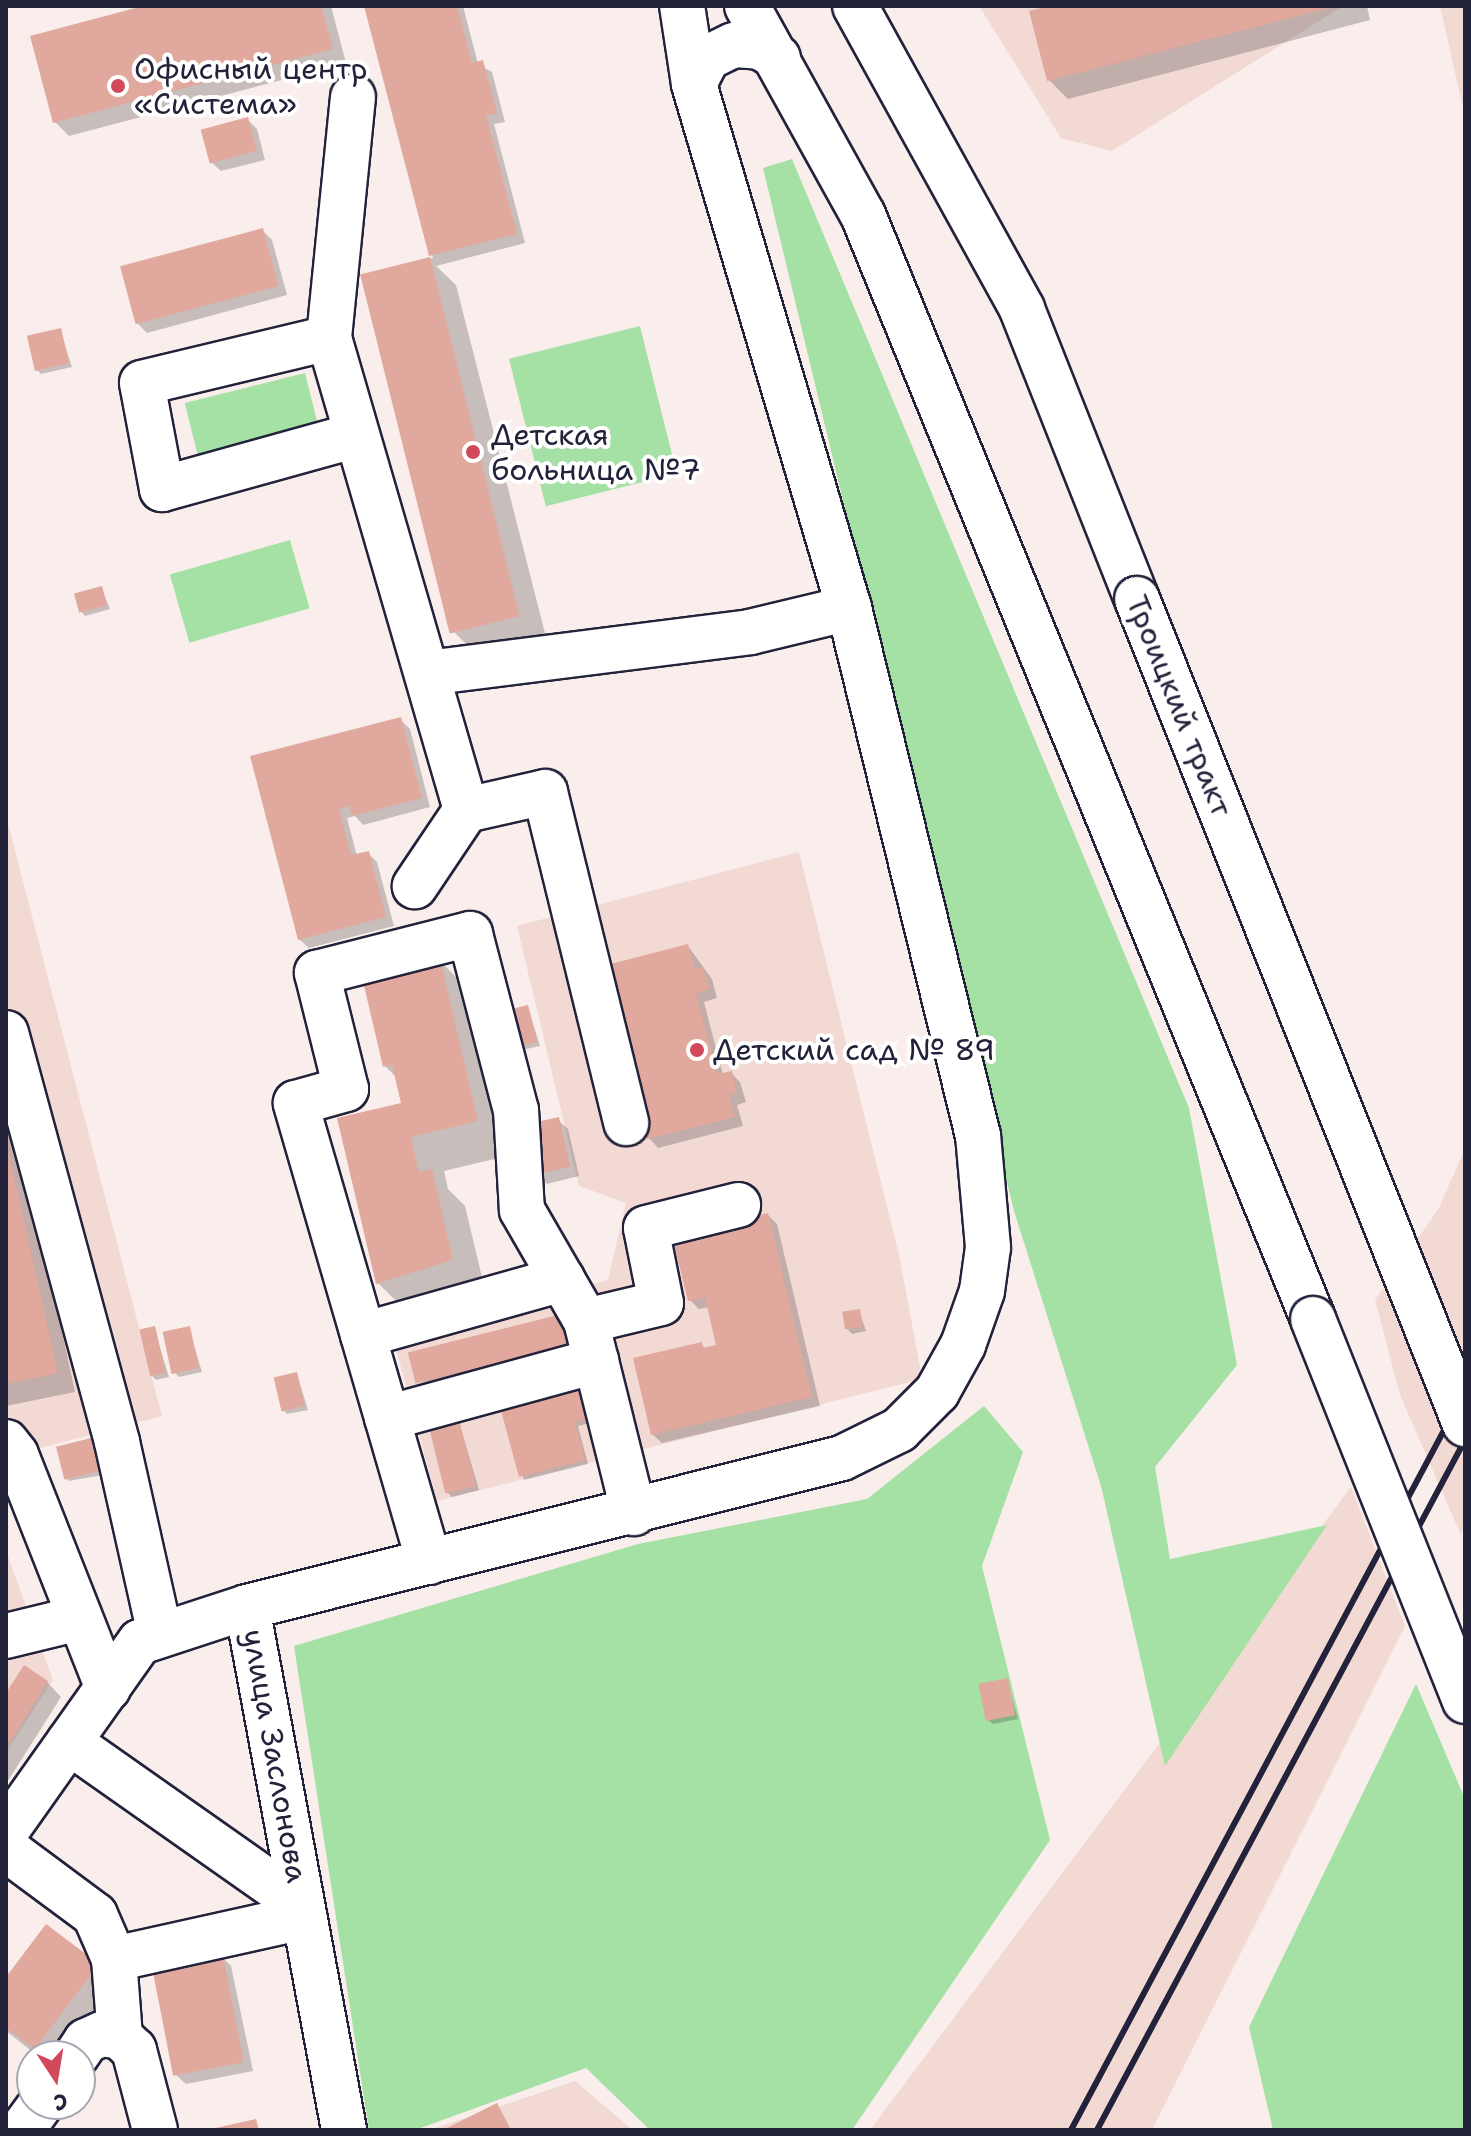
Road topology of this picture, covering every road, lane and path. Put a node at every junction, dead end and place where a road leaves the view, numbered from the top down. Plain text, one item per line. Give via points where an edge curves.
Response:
1 (682, 6) edge
2 (747, 6) edge
3 (855, 6) edge
4 (778, 58) junction
5 (694, 84) junction
6 (353, 97) dead end
7 (329, 338) junction
8 (357, 435) junction
9 (849, 608) junction
10 (427, 673) junction
11 (466, 810) junction
12 (415, 886) dead end
13 (6, 1033) edge
14 (626, 1123) dead end
15 (738, 1205) dead end
16 (562, 1279) junction
17 (363, 1335) junction
18 (591, 1341) junction
19 (387, 1418) junction
20 (1465, 1424) edge
21 (6, 1442) edge
22 (634, 1513) junction
23 (429, 1562) junction
24 (247, 1607) junction
25 (80, 1618) junction
26 (160, 1635) junction
27 (6, 1636) edge
28 (108, 1688) junction
29 (1465, 1701) edge
30 (69, 1742) junction
31 (6, 1831) edge
32 (6, 1849) edge
33 (303, 1912) junction
34 (114, 1959) junction
35 (120, 2037) junction
36 (88, 2040) edge
37 (155, 2130) edge
38 (344, 2130) edge

1 - 5 street
2 - 4 street
3 - 20 street, Троицкий тракт, bridge via 1022,309
4 - 5 street via 760,47 734,45 707,58
4 - 29 street, bridge via 863,215
5 - 9 street
6 - 7 street
7 - 8 street
7 - 8 street via 142,383 162,489
8 - 10 street
9 - 10 street via 750,632
9 - 22 street via 978,1136 988,1247 982,1291 948,1375 899,1430 842,1458
10 - 11 street
11 - 12 street
11 - 14 street via 545,792
13 - 26 street via 117,1442
15 - 18 street via 646,1228 661,1303
16 - 17 street
16 - 17 street via 522,1210 516,1110 470,934 317,973 346,1089 296,1103
16 - 18 street
17 - 19 street
18 - 19 street
18 - 22 street
19 - 23 street
21 - 25 street via 16,1455
22 - 23 street
23 - 24 street
24 - 26 street
24 - 33 street, улица Заслонова
25 - 27 street
25 - 28 street
26 - 28 street via 140,1642
28 - 30 street
30 - 31 street
30 - 33 street, улица Заслонова
32 - 34 street via 95,1915
33 - 34 street
33 - 38 street, улица Заслонова
34 - 35 street
35 - 36 street via 102,2034
35 - 37 street via 134,2050

